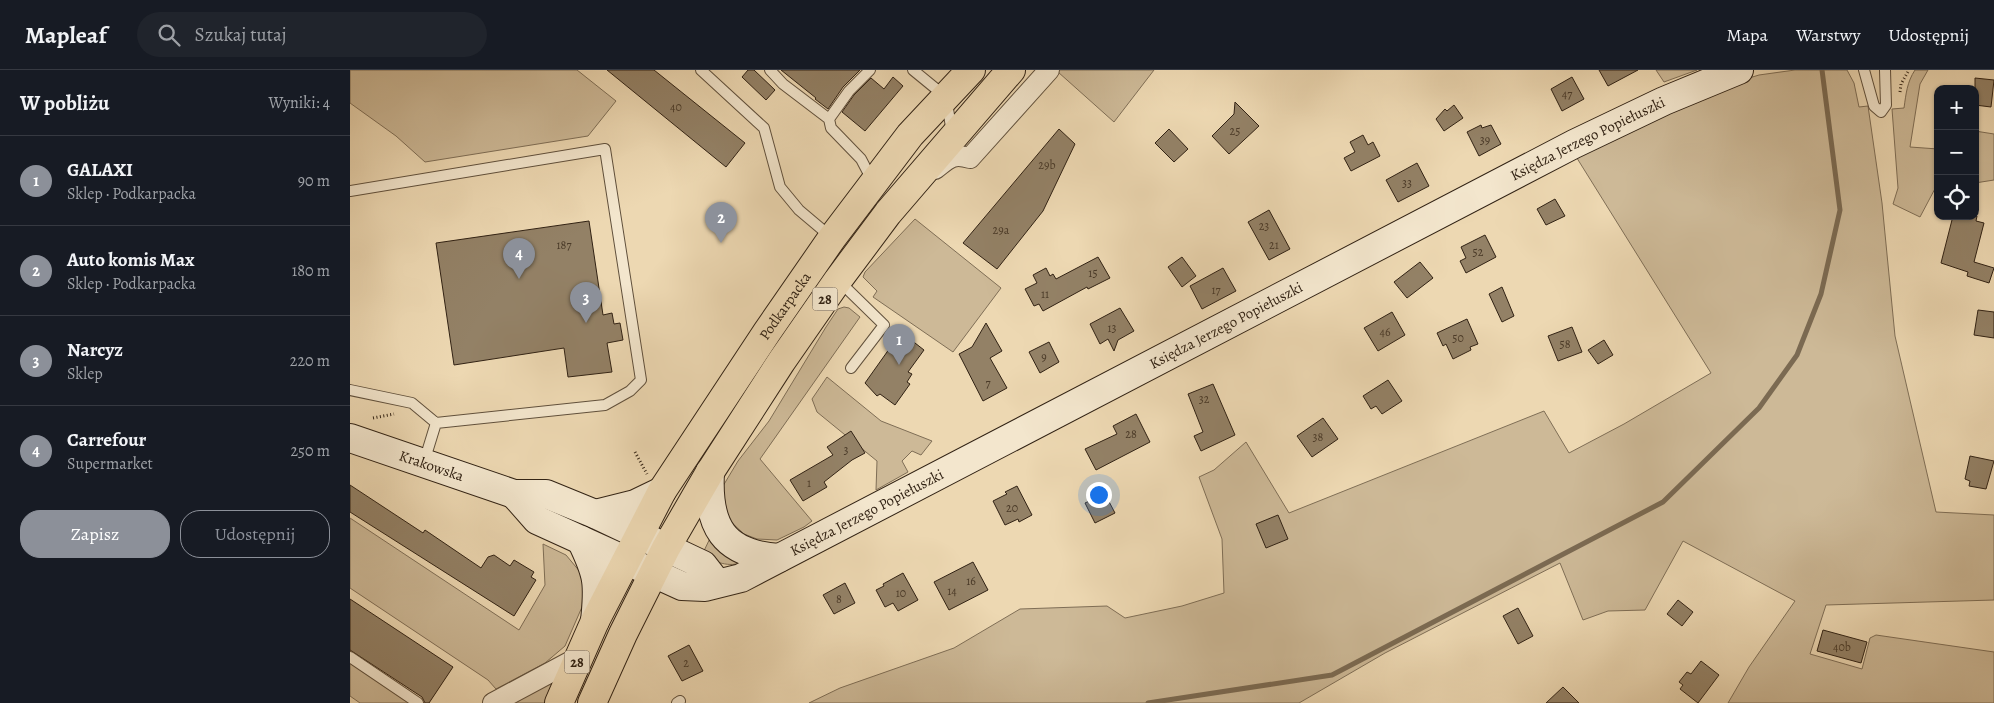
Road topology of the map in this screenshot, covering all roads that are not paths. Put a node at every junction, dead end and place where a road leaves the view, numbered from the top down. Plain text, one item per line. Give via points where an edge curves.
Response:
1 (701, 70) edge
2 (770, 70) edge
3 (870, 70) edge
4 (913, 70) edge
5 (970, 70) edge
6 (1011, 70) edge
7 (1048, 70) edge
8 (1739, 70) edge
9 (1864, 70) edge
10 (1885, 70) edge
11 (946, 97) junction
12 (829, 119) junction
13 (959, 129) junction
14 (983, 144) junction
15 (873, 182) junction
16 (910, 187) junction
17 (350, 191) edge
18 (832, 238) junction
19 (838, 280) junction
20 (851, 368) dead end
21 (350, 390) edge
22 (436, 423) junction
23 (350, 438) edge
24 (424, 463) junction
25 (710, 472) junction
26 (656, 484) junction
27 (514, 494) junction
28 (595, 514) junction
29 (639, 534) junction
30 (581, 540) junction
31 (666, 548) junction
32 (780, 558) junction
33 (625, 561) junction
34 (653, 573) junction
35 (717, 583) junction
36 (594, 621) junction
37 (350, 657) edge
38 (579, 657) junction
39 (418, 703) edge
40 (494, 703) edge
41 (559, 703) edge
42 (592, 703) edge

1 - 18 lane via 764,128 780,187 799,210
2 - 12 lane
3 - 12 lane via 849,91
4 - 11 lane
5 - 11 main road, Podkarpacka / 28
6 - 13 main road, Podkarpacka / 28
7 - 14 street, Podkarpacka
8 - 32 street, Księdza Jerzego Popiełuszki via 1574,144
9 - 10 lane via 1874,106 1880,112 1886,105
11 - 13 lane
11 - 15 main road, Podkarpacka / 28 via 910,135
12 - 15 lane via 831,128 861,160
13 - 14 street via 965,130 967,140
13 - 16 main road, Podkarpacka / 28
14 - 16 street, Podkarpacka via 970,158 958,154 950,157
15 - 18 main road, Podkarpacka / 28
16 - 19 main road, Podkarpacka / 28
17 - 22 lane via 605,149 641,380 630,391 605,405
18 - 26 main road, Podkarpacka / 28
19 - 20 lane via 884,325
19 - 25 main road, Podkarpacka / 28
21 - 22 lane via 412,402
22 - 24 lane
23 - 24 street, Krakowska
24 - 27 street, Krakowska
25 - 31 main road, Podkarpacka / 28
25 - 32 street via 710,498 716,526 725,537 750,554
26 - 28 street via 635,504
26 - 29 main road, Podkarpacka / 28
27 - 28 street, Krakowska via 546,494
27 - 30 street, Krakowska via 537,520
28 - 29 street, Krakowska
29 - 31 street
29 - 33 main road, Podkarpacka / 28
30 - 33 street, Krakowska
30 - 36 street via 594,567 598,591
31 - 34 main road, 28
31 - 35 street via 703,565
32 - 35 street, Księdza Jerzego Popiełuszki via 742,578
33 - 34 street, Księdza Jerzego Popiełuszki
33 - 36 main road, 28
34 - 35 street, Księdza Jerzego Popiełuszki via 682,586 705,587
34 - 42 main road, 28
36 - 38 main road, 28
37 - 39 lane
38 - 40 street
38 - 41 main road, 28

